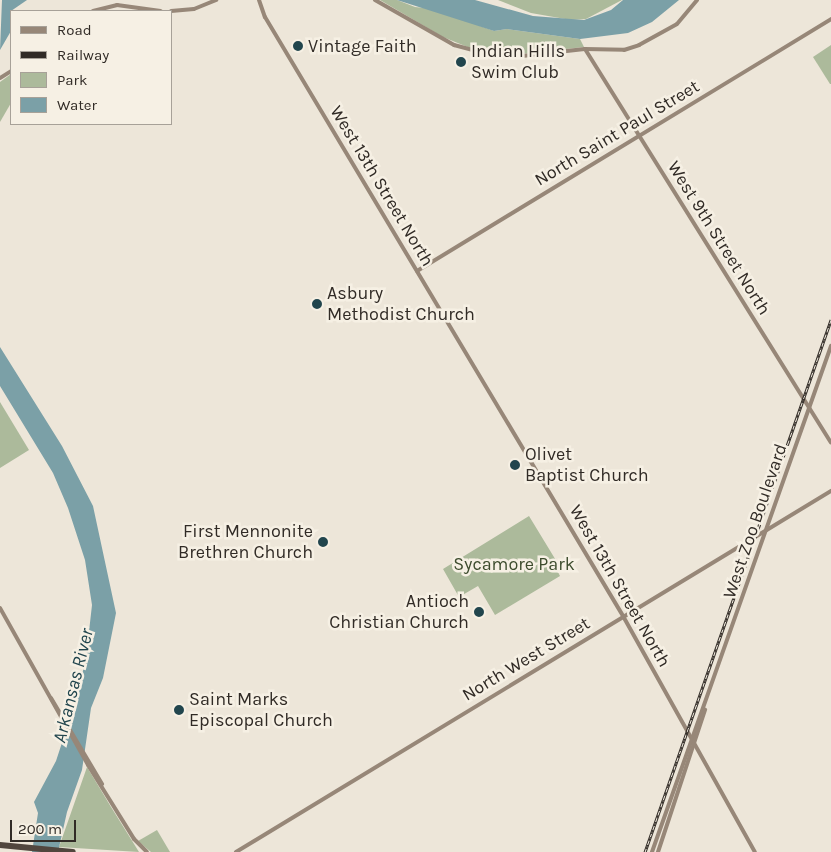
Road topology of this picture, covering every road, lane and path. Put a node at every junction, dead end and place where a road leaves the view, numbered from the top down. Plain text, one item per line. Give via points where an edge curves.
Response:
1 (216, 0) edge
2 (259, 0) edge
3 (375, 0) edge
4 (697, 0) edge
5 (97, 10) edge
6 (154, 10) edge
7 (172, 11) edge
8 (831, 19) edge
9 (585, 49) junction
10 (639, 136) junction
11 (417, 271) junction
12 (831, 346) edge
13 (809, 408) junction
14 (831, 442) edge
15 (831, 491) edge
16 (766, 530) junction
17 (0, 608) edge
18 (623, 616) junction
19 (705, 706) junction
20 (692, 739) junction
21 (695, 744) junction
22 (690, 758) junction
23 (703, 758) junction
24 (0, 845) edge
25 (63, 851) edge
26 (146, 851) edge
27 (73, 852) edge
28 (236, 852) edge
29 (652, 852) edge
30 (658, 852) edge
31 (755, 852) edge

1 - 7 main road via 194,9
2 - 11 main road, West 13th Street North via 266,19
3 - 9 main road via 443,40 474,51 513,57
4 - 9 main road via 677,24 655,38 624,50
5 - 6 main road via 117,5
8 - 10 main road, North Saint Paul Street
9 - 10 main road, West 9th Street North
10 - 11 main road, North Saint Paul Street
10 - 13 main road, West 9th Street North
11 - 18 main road, West 13th Street North
12 - 13 main road, West Zoo Boulevard
13 - 14 main road, West 9th Street North
13 - 16 main road, West Zoo Boulevard
15 - 16 main road, North West Street
16 - 18 main road, North West Street
16 - 19 main road, West Zoo Boulevard
17 - 26 main road via 88,763 134,839
18 - 20 main road, West 13th Street North
18 - 28 main road, North West Street
19 - 20 main road, West Zoo Boulevard
19 - 21 main road, West Zoo Boulevard
20 - 21 main road, West 13th Street North
20 - 29 main road, West Zoo Boulevard
21 - 22 main road, West Zoo Boulevard
21 - 23 main road, West 13th Street North
22 - 23 main road via 697,755
22 - 30 main road, West Zoo Boulevard
23 - 31 main road, West 13th Street North
24 - 25 highway
25 - 27 highway

